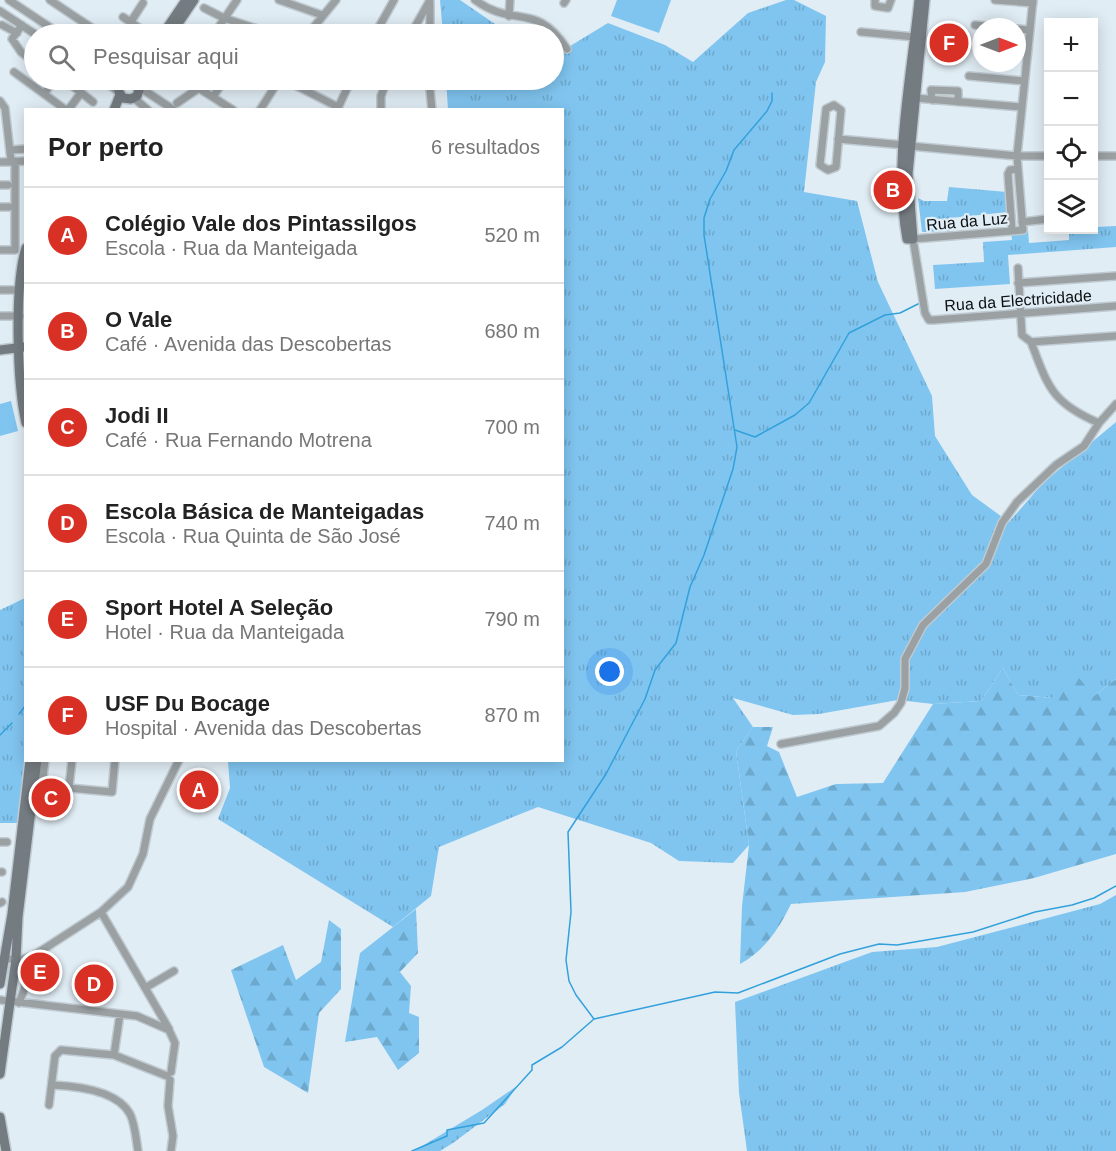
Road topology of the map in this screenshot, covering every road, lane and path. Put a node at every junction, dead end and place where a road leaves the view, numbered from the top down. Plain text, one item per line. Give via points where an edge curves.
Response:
1 (9, 0) edge
2 (50, 0) edge
3 (186, 0) edge
4 (194, 0) edge
5 (237, 0) edge
6 (279, 0) edge
7 (336, 0) edge
8 (394, 0) edge
9 (430, 0) edge
10 (475, 0) edge
11 (510, 0) edge
12 (875, 0) edge
13 (891, 0) edge
14 (918, 0) edge
15 (925, 0) edge
16 (995, 0) edge
17 (1033, 2) edge
18 (62, 3) edge
19 (143, 3) dead end
20 (204, 8) dead end
21 (0, 10) edge
22 (322, 15) junction
23 (509, 16) junction
24 (123, 18) dead end
25 (224, 18) junction
26 (130, 23) joint
27 (45, 24) edge
28 (88, 24) edge
29 (170, 24) edge
30 (178, 24) edge
31 (220, 24) edge
32 (238, 24) edge
33 (315, 24) edge
34 (381, 24) edge
35 (417, 24) edge
36 (430, 24) edge
37 (546, 24) edge
38 (22, 25) joint
39 (2, 26) dead end
40 (1026, 30) edge
41 (1030, 30) junction
42 (861, 32) dead end
43 (17, 33) junction
44 (915, 37) junction
45 (564, 44) edge
46 (567, 49) dead end
47 (24, 54) edge
48 (14, 72) dead end
49 (969, 76) dead end
50 (24, 79) edge
51 (1024, 81) junction
52 (39, 90) edge
53 (47, 90) edge
54 (77, 90) edge
55 (114, 90) edge
56 (119, 90) edge
57 (133, 90) edge
58 (149, 90) edge
59 (196, 90) edge
60 (202, 90) edge
61 (218, 90) edge
62 (270, 90) edge
63 (304, 90) edge
64 (346, 90) edge
65 (383, 90) edge
66 (430, 90) edge
67 (81, 93) junction
68 (44, 94) junction
69 (119, 94) junction
70 (213, 97) junction
71 (915, 98) junction
72 (0, 101) edge
73 (93, 102) dead end
74 (124, 104) edge
75 (175, 106) edge
76 (1022, 107) junction
77 (64, 108) edge
78 (69, 108) edge
79 (140, 108) edge
80 (230, 108) edge
81 (261, 108) edge
82 (337, 108) edge
83 (381, 108) edge
84 (432, 108) edge
85 (838, 139) junction
86 (907, 146) junction
87 (24, 149) edge
88 (10, 150) junction
89 (1017, 156) junction
90 (1044, 156) edge
91 (1098, 156) edge
92 (1116, 156) edge
93 (13, 161) junction
94 (24, 161) edge
95 (0, 162) edge
96 (1018, 169) junction
97 (0, 207) edge
98 (9, 207) dead end
99 (1044, 220) edge
100 (1023, 226) junction
101 (1012, 230) junction
102 (914, 239) junction
103 (0, 250) edge
104 (24, 262) edge
105 (1018, 268) dead end
106 (1116, 276) edge
107 (1018, 283) junction
108 (0, 290) edge
109 (20, 290) junction
110 (1116, 306) edge
111 (1020, 314) junction
112 (0, 316) edge
113 (20, 316) junction
114 (20, 330) junction
115 (1116, 336) edge
116 (1031, 342) junction
117 (23, 347) edge
118 (3, 348) edge
119 (20, 368) junction
120 (1116, 404) edge
121 (24, 405) edge
122 (1099, 423) junction
123 (781, 744) dead end
124 (30, 762) edge
125 (37, 762) edge
126 (45, 762) edge
127 (72, 762) edge
128 (115, 762) edge
129 (178, 762) edge
130 (32, 800) junction
131 (101, 912) junction
132 (19, 959) junction
133 (1, 964) edge
134 (174, 971) dead end
135 (0, 984) edge
136 (145, 988) junction
137 (10, 1001) edge
138 (120, 1014) junction
139 (169, 1030) junction
140 (114, 1055) junction
141 (0, 1074) edge
142 (169, 1076) junction
143 (52, 1085) junction
144 (49, 1105) dead end
145 (0, 1117) edge
146 (6, 1151) edge
147 (138, 1151) edge
148 (171, 1151) edge

1 - 27 street
2 - 18 street
3 - 29 main road
4 - 30 main road
5 - 25 street
6 - 22 street
7 - 22 street
8 - 34 street
9 - 35 street
9 - 36 street
10 - 23 street
11 - 23 street
12 - 13 street via 875,6 888,8
14 - 44 main road
15 - 71 main road
16 - 17 street
17 - 41 street
18 - 28 street
19 - 26 street
20 - 25 street
21 - 38 street
22 - 33 street
23 - 37 street via 530,16
24 - 26 street
25 - 31 street
25 - 32 street
38 - 43 street
39 - 43 street
40 - 41 street
41 - 51 street
42 - 44 street
43 - 47 street via 12,39
44 - 86 main road
45 - 46 street
48 - 50 street
49 - 51 street
51 - 76 street
52 - 68 street
53 - 68 street
54 - 67 street
55 - 69 street
56 - 69 main road
57 - 74 main road
58 - 75 street
59 - 75 street
60 - 70 street
61 - 70 street
62 - 81 street
63 - 82 street
64 - 82 street
65 - 83 street
66 - 84 street
67 - 73 street
67 - 78 street
68 - 77 street
69 - 74 main road
69 - 74 main road
70 - 80 street
71 - 76 street via 932,100 931,90 958,91 958,102
71 - 86 main road
72 - 88 street via 5,108
74 - 79 street
76 - 89 street
85 - 85 street via 836,167 823,169 820,165 826,108 834,105 841,110
85 - 86 street
86 - 89 street
86 - 102 main road via 902,209 907,239
87 - 88 street
88 - 93 street
89 - 90 street
89 - 96 street
91 - 92 street
93 - 94 street
93 - 95 street
93 - 103 street via 15,250
96 - 100 street
96 - 101 street via 1008,174
97 - 98 street
99 - 100 street, Rua da Luz
100 - 101 street, Rua da Luz
101 - 102 street, Rua da Luz
102 - 111 street, Rua da Electricidade via 925,313 931,320
104 - 109 main road
105 - 107 street
106 - 107 street
107 - 111 street
108 - 109 street
109 - 113 main road
110 - 111 street, Rua da Electricidade
111 - 116 street via 1023,338
112 - 113 street
113 - 114 main road
114 - 117 main road
114 - 118 main road via 16,339
115 - 116 street
116 - 122 street via 1048,386 1057,398
117 - 118 main road
117 - 119 main road
118 - 119 main road via 18,359
119 - 121 main road
120 - 122 street
122 - 123 street via 1084,446 1056,465 1017,502 1002,523 986,564 923,625 905,659 905,688 894,713 879,726
124 - 133 main road via 12,914
125 - 130 main road
126 - 130 street via 40,801
127 - 128 street via 69,788 112,792
129 - 131 street via 150,819 135,876
130 - 132 main road via 18,917
131 - 132 street
131 - 136 street
132 - 133 street
132 - 137 main road
133 - 135 main road
134 - 136 street
136 - 139 street
137 - 138 street
137 - 141 main road
138 - 139 street via 137,1016
138 - 140 street
139 - 142 street via 175,1042
140 - 142 street
140 - 143 street via 61,1050 55,1056
142 - 148 street
143 - 144 street
143 - 147 street via 84,1086 126,1108 132,1118
145 - 146 main road

